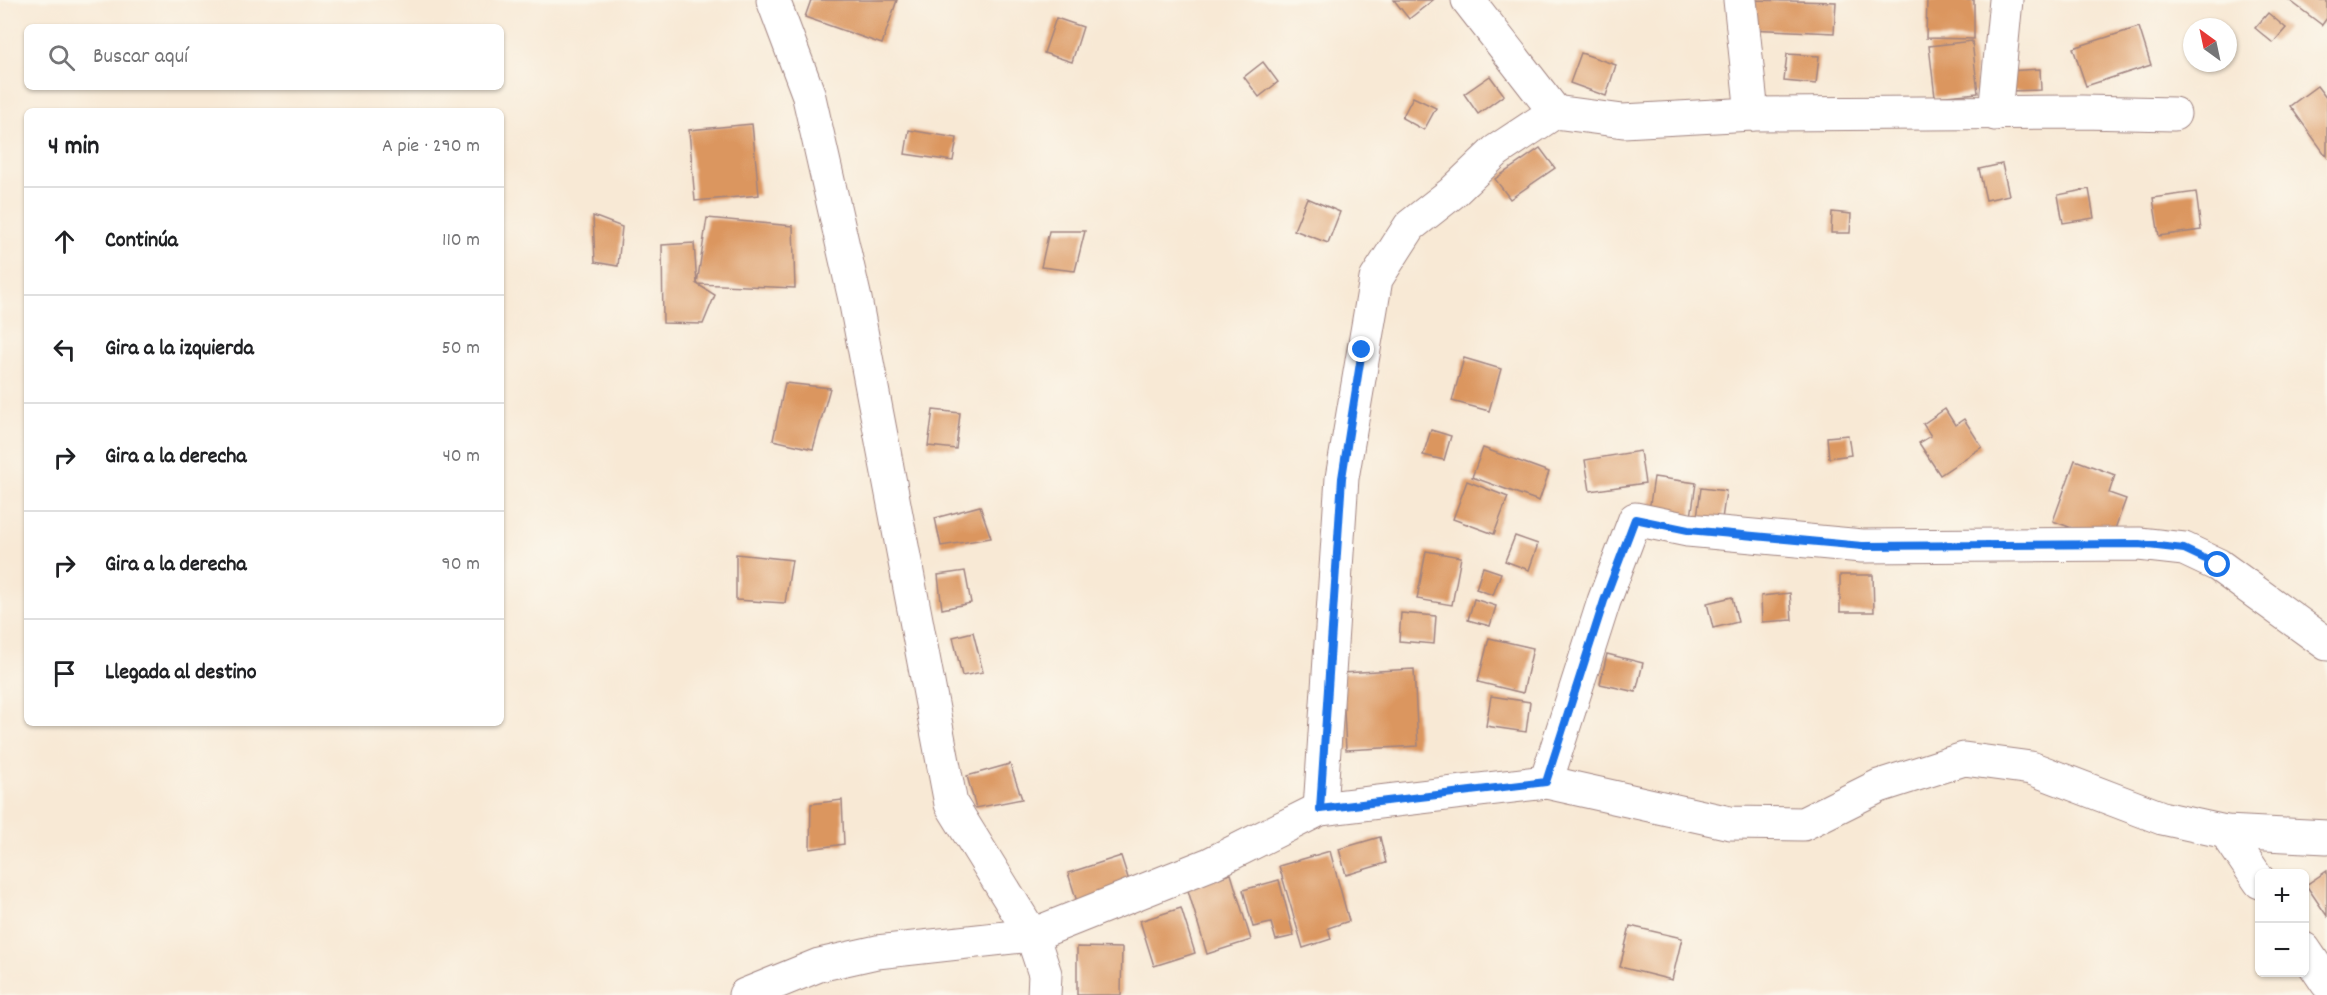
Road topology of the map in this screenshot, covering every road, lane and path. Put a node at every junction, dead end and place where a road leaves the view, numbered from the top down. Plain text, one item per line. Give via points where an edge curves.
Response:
1 (773, 0) edge
2 (1468, 0) edge
3 (1740, 0) edge
4 (2006, 0) edge
5 (1555, 112) junction
6 (1752, 114) junction
7 (1995, 114) junction
8 (2174, 114) dead end
9 (2327, 644) edge
10 (1546, 782) junction
11 (1320, 809) junction
12 (2226, 832) junction
13 (2327, 837) edge
14 (2255, 876) edge
15 (1032, 935) junction
16 (2309, 956) edge
17 (2327, 983) edge
18 (745, 995) edge
19 (1044, 995) edge

1 - 15 street via 808,93 855,299 951,804
2 - 5 street
3 - 6 street
4 - 7 street
5 - 6 street via 1623,122
5 - 11 street via 1496,151 1410,226 1376,279 1342,478
6 - 7 street
7 - 8 street
9 - 10 street via 2218,565 2184,549 2139,544 1862,546 1688,530 1635,519 1604,601
10 - 11 street
10 - 12 street via 1730,823 1803,824 1879,786 1964,759 2031,768 2162,818
11 - 15 street via 1210,864
12 - 13 street
12 - 14 street
15 - 18 street via 877,952 819,965
15 - 19 street via 1045,974
16 - 17 street

